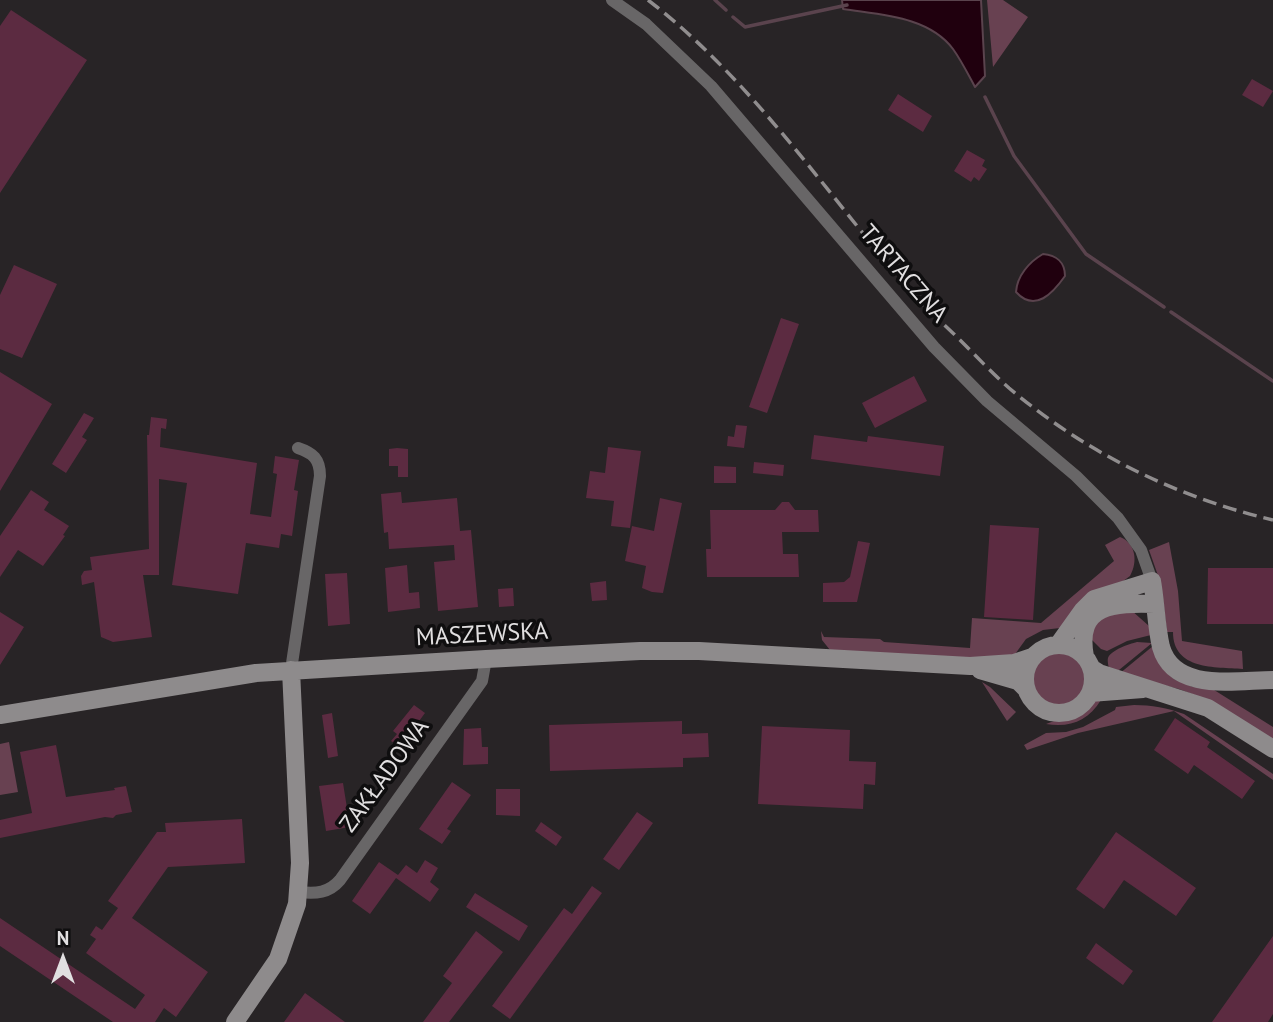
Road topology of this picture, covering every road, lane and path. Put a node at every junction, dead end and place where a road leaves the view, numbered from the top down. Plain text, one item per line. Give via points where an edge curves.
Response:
1 (612, 0) edge
2 (298, 448) dead end
3 (1152, 581) junction
4 (1155, 604) junction
5 (1058, 645) junction
6 (1032, 657) junction
7 (486, 659) junction
8 (1088, 662) junction
9 (970, 666) junction
10 (291, 670) junction
11 (1273, 680) edge
12 (1026, 689) junction
13 (1147, 689) junction
14 (1090, 693) junction
15 (0, 715) edge
16 (1273, 749) edge
17 (299, 892) junction
18 (235, 1022) edge

1 - 3 street, TARTACZNA via 646,24 711,86 933,347 1118,517 1141,550
2 - 10 street via 317,458 320,476
3 - 4 street, TARTACZNA
3 - 5 street via 1094,599
4 - 8 street via 1115,604 1099,610 1084,634
4 - 11 street, TARTACZNA via 1163,651 1184,675 1207,680
5 - 6 street
5 - 8 street via 1070,647
6 - 9 street, MASZEWSKA
6 - 12 street via 1026,669
7 - 9 street, MASZEWSKA via 699,651
7 - 10 street, MASZEWSKA
7 - 17 street, ZAKŁADOWA via 484,677 468,702 340,880 328,891
8 - 13 street via 1099,673
8 - 14 street via 1093,678
9 - 12 street, MASZEWSKA via 1017,681
10 - 15 street, MASZEWSKA
10 - 17 street, ZAKŁADOWA
12 - 14 street via 1035,702 1056,712 1072,710
13 - 14 street
13 - 16 street via 1208,708
17 - 18 street, ZAKŁADOWA via 278,959

